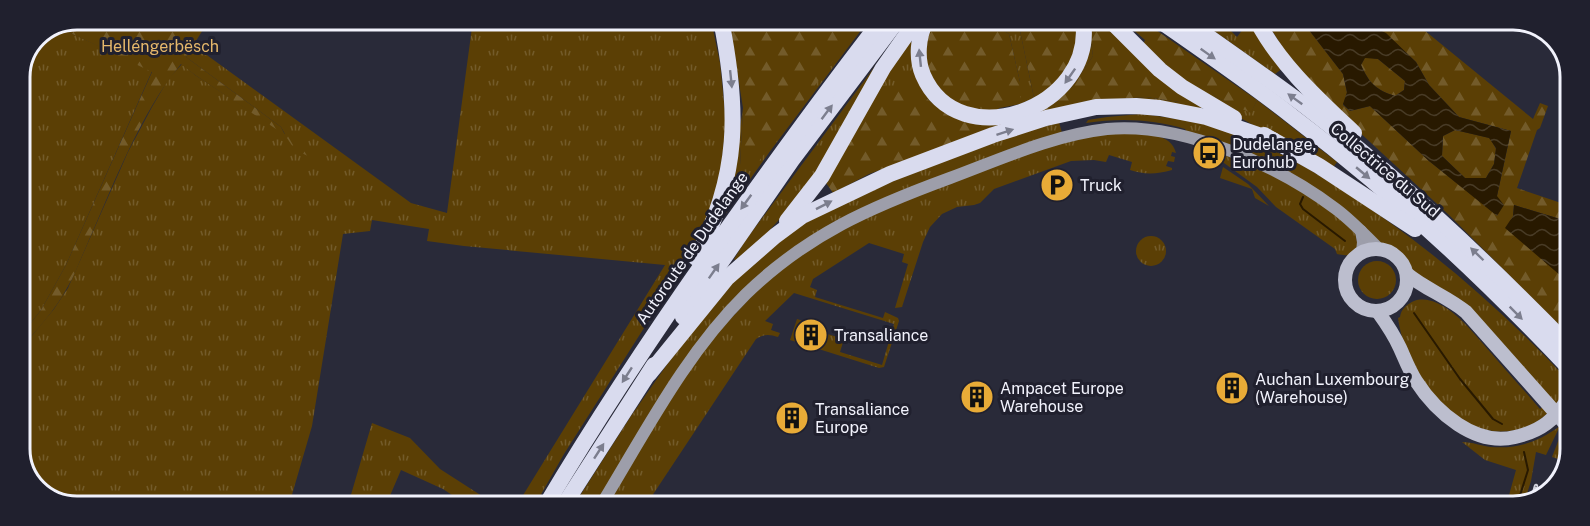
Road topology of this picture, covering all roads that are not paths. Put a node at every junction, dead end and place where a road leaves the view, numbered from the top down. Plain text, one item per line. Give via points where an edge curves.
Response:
1 (723, 30) edge
2 (874, 30) edge
3 (890, 30) edge
4 (910, 30) edge
5 (923, 30) edge
6 (1085, 30) edge
7 (1120, 30) edge
8 (1173, 30) edge
9 (1199, 30) edge
10 (1262, 30) edge
11 (1273, 140) junction
12 (1405, 189) junction
13 (1361, 231) junction
14 (775, 236) junction
15 (1379, 249) junction
16 (1362, 252) junction
17 (1458, 258) junction
18 (1407, 274) junction
19 (1437, 293) junction
20 (1400, 300) junction
21 (1378, 312) junction
22 (659, 326) junction
23 (1560, 337) edge
24 (1399, 346) junction
25 (1560, 359) edge
26 (649, 374) junction
27 (1560, 410) edge
28 (1560, 418) edge
29 (552, 496) edge
30 (570, 496) edge
31 (606, 496) edge

1 -> 22 highway via 732,88 733,139 725,188 707,237
2 -> 22 highway, Autoroute de Dudelange
26 -> 3 highway, Autoroute de Dudelange via 688,309 792,160
4 - 14 highway via 883,68 822,176
6 -> 5 highway via 1080,61 1059,90 1028,110 992,117 960,111 935,95 919,56
7 - 11 highway via 1182,87
8 -> 17 highway, Collectrice du Sud via 1293,117 1403,207
12 -> 9 highway, Collectrice du Sud via 1305,106
10 - 12 highway via 1301,82
14 -> 11 highway via 802,216 890,174 993,135 1096,107 1181,111
11 - 17 highway
23 -> 12 highway, Collectrice du Sud via 1464,241
13 - 15 main road
13 - 16 main road
13 - 31 main road via 1335,208 1274,170 1186,137 1148,130 1108,129 1042,144 867,211 787,259 745,295 703,343
14 - 26 highway via 727,278
15 - 16 main road
15 - 18 main road via 1397,256
16 - 21 main road via 1349,263 1347,292 1359,307
17 -> 25 highway, Collectrice du Sud
18 - 19 main road
18 - 20 main road via 1408,284
19 - 20 main road via 1423,292
19 - 28 main road via 1466,312
20 - 21 main road
20 - 24 main road via 1394,318
21 - 24 main road
22 -> 29 highway, Autoroute de Dudelange
24 - 27 main road via 1427,396 1442,412 1475,434 1510,438 1526,434 1554,418
30 -> 26 highway, Autoroute de Dudelange

